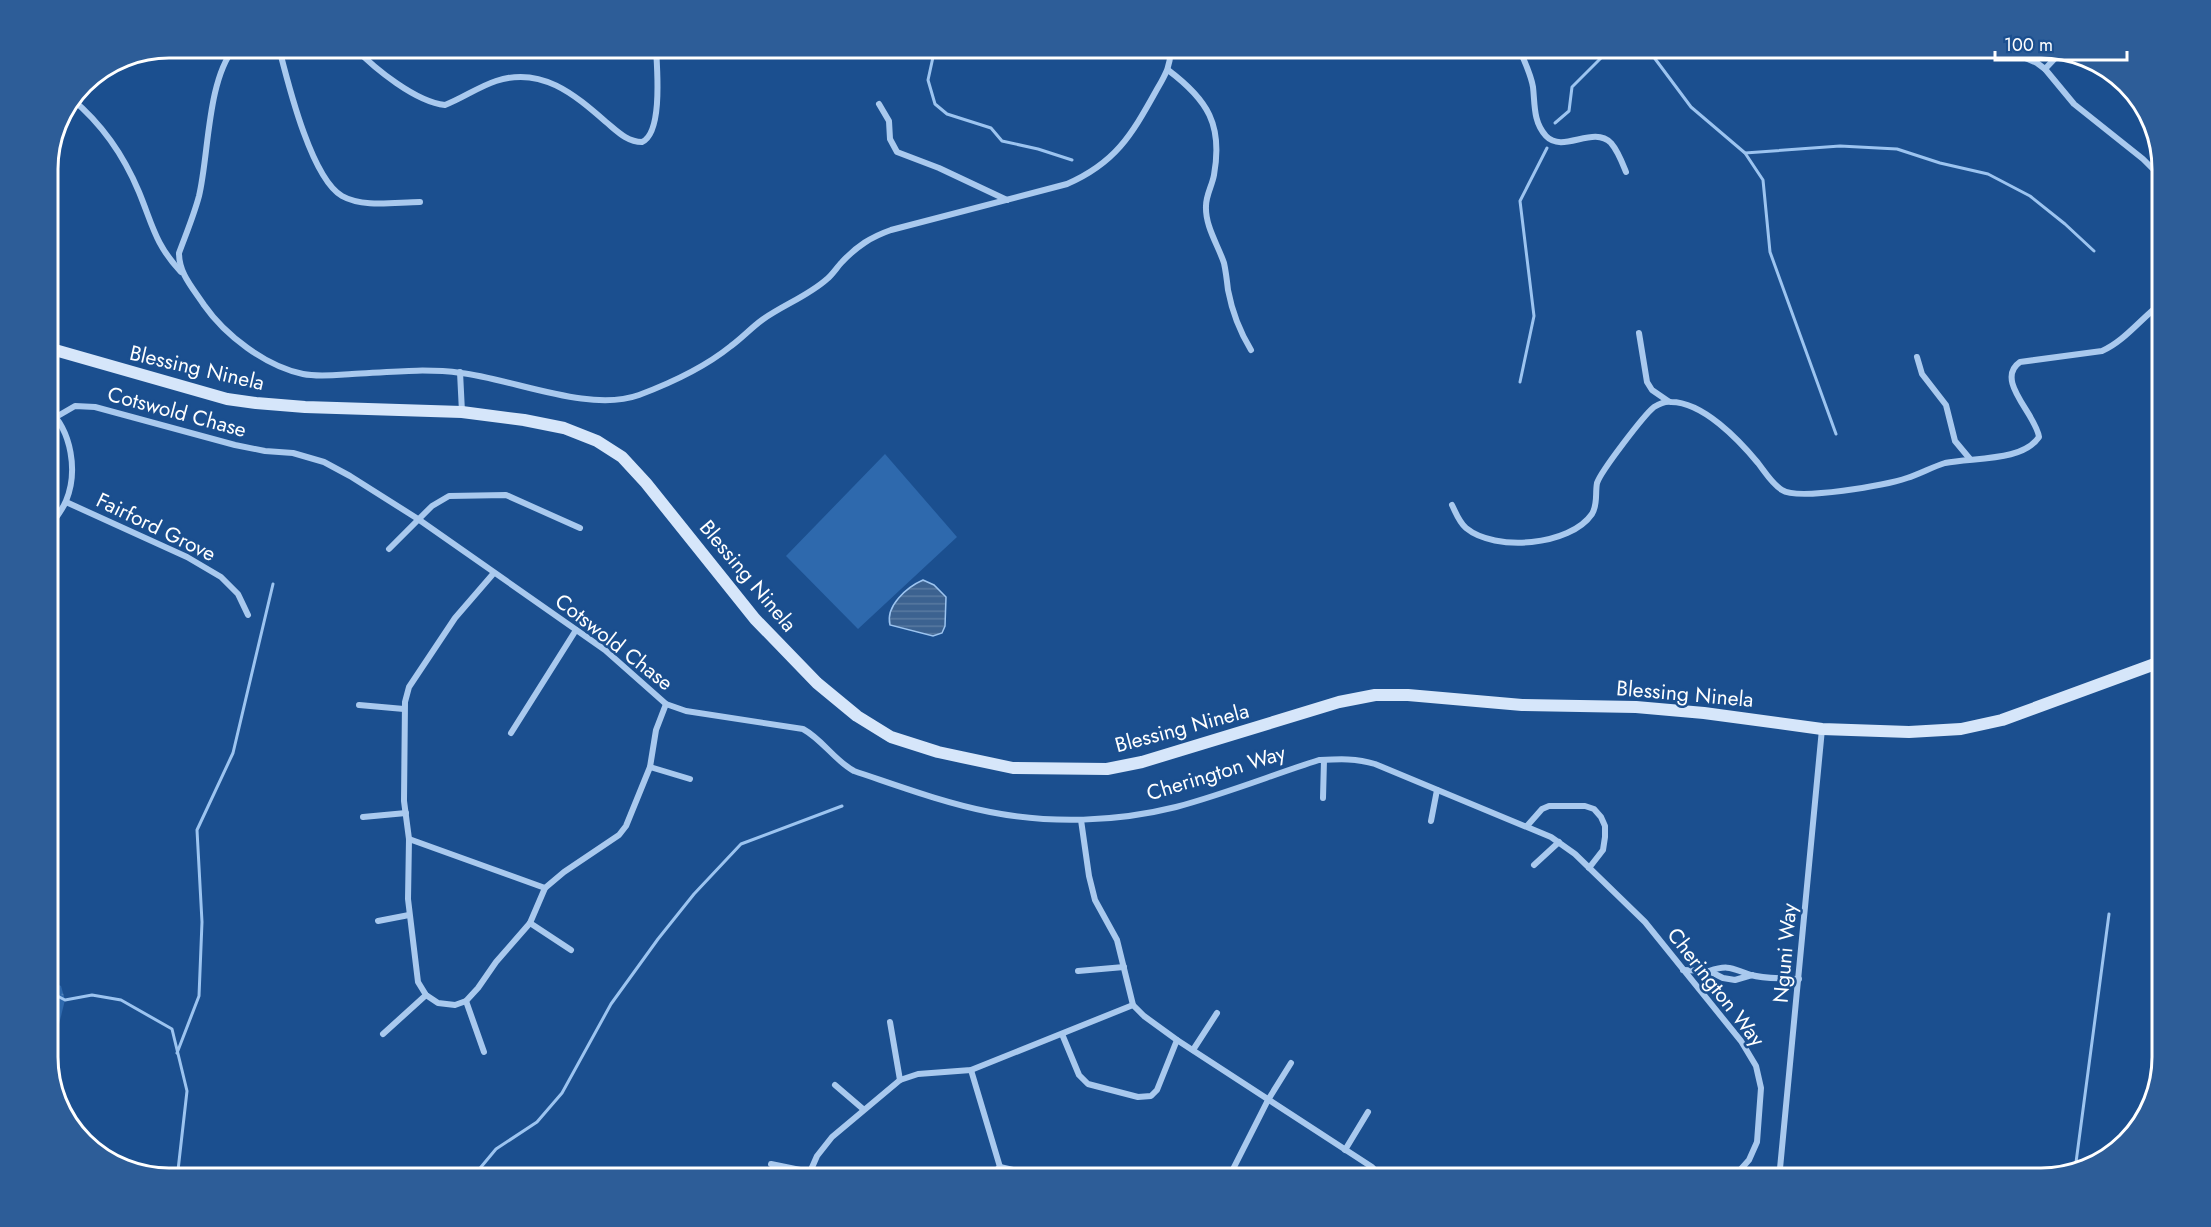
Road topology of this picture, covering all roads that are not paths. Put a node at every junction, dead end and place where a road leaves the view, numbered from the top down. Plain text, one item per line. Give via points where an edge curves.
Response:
1 (228, 58) edge
2 (282, 58) edge
3 (365, 58) edge
4 (656, 58) edge
5 (1171, 58) edge
6 (1523, 58) edge
7 (2025, 58) edge
8 (2054, 59) edge
9 (2044, 69) junction
10 (1168, 70) junction
11 (879, 104) dead end
12 (79, 105) edge
13 (2152, 168) edge
14 (1626, 172) dead end
15 (1007, 200) junction
16 (420, 202) dead end
17 (182, 273) junction
18 (2152, 311) edge
19 (1639, 333) dead end
20 (1251, 350) dead end
21 (59, 351) edge
22 (1917, 357) dead end
23 (460, 372) junction
24 (1668, 401) junction
25 (462, 412) junction
26 (59, 415) edge
27 (59, 422) edge
28 (1970, 459) junction
29 (66, 502) junction
30 (1452, 505) dead end
31 (59, 512) edge
32 (418, 519) junction
33 (580, 528) dead end
34 (389, 549) dead end
35 (493, 574) junction
36 (248, 615) dead end
37 (576, 630) junction
38 (2152, 665) edge
39 (666, 704) junction
40 (359, 705) dead end
41 (404, 709) junction
42 (1822, 729) junction
43 (511, 733) dead end
44 (1324, 760) junction
45 (650, 767) junction
46 (690, 779) dead end
47 (1437, 790) junction
48 (1323, 798) dead end
49 (406, 813) junction
50 (363, 817) dead end
51 (1081, 820) junction
52 (1431, 821) dead end
53 (1527, 826) junction
54 (409, 839) junction
55 (1559, 842) junction
56 (1534, 865) dead end
57 (1589, 868) junction
58 (546, 888) junction
59 (410, 915) junction
60 (378, 921) dead end
61 (530, 923) junction
62 (571, 950) dead end
63 (1124, 967) junction
64 (1683, 970) junction
65 (1078, 971) dead end
66 (1709, 971) junction
67 (1752, 975) junction
68 (1799, 979) junction
69 (426, 995) junction
70 (466, 1001) junction
71 (1132, 1005) junction
72 (1217, 1012) dead end
73 (890, 1022) dead end
74 (383, 1034) dead end
75 (1062, 1034) junction
76 (1178, 1040) junction
77 (1193, 1050) junction
78 (484, 1052) dead end
79 (1291, 1063) dead end
80 (971, 1070) junction
81 (900, 1080) junction
82 (836, 1085) dead end
83 (1268, 1100) junction
84 (863, 1109) junction
85 (1368, 1112) dead end
86 (1345, 1150) junction
87 (771, 1164) dead end
88 (1000, 1167) joint
89 (784, 1168) edge
90 (813, 1168) edge
91 (1004, 1168) edge
92 (1234, 1168) edge
93 (1373, 1168) edge
94 (1742, 1168) edge
95 (1780, 1168) edge

1 - 17 street via 218,84 199,195 179,253
2 - 16 street via 312,153 333,189 356,201
3 - 4 street via 395,82 445,105 511,77 546,80 570,92 627,138 642,142 650,136 655,116
5 - 10 street
6 - 14 street via 1533,88 1537,122 1547,138 1553,142 1606,138
7 - 9 street
8 - 9 street
9 - 13 street via 2074,104
10 - 15 street via 1134,131 1104,163 1067,184
10 - 20 street via 1201,100 1214,125 1218,146 1206,206 1208,220 1224,265 1236,318
11 - 15 street via 889,121 890,139 897,152
12 - 17 street via 100,126 126,165 155,237
15 - 23 street via 873,237 828,278 764,319 709,362 635,396 618,399 551,394
17 - 23 street via 231,336 273,362 302,374
18 - 28 street via 2112,347 2102,351 2016,364 2012,385 2038,436 2034,443 2012,454
19 - 24 street via 1647,382
21 - 25 street, Blessing Ninela via 193,391 256,404
22 - 28 street via 1922,374 1946,405 1955,441
23 - 25 street
24 - 28 street via 1699,410 1727,430 1773,483 1795,494 1892,482 1942,464
24 - 30 street via 1644,416 1602,472 1592,514 1568,532 1548,540 1497,541 1467,529
25 - 42 street, Blessing Ninela via 564,428 597,441 622,457 755,619 817,683 857,716 891,737 982,763 1013,768 1107,769 1375,695 1408,694 1522,705 1636,707
26 - 32 street, Cotswold Chase via 75,406 95,407 235,445 293,453 324,462
27 - 29 street via 72,460
29 - 31 street
29 - 36 street, Fairford Grove via 187,557 221,577 238,594
32 - 33 street via 449,496 506,495
32 - 34 street
32 - 35 street, Cotswold Chase
35 - 37 street, Cotswold Chase
35 - 41 street via 455,618 409,687
37 - 39 street, Cotswold Chase
37 - 43 street
38 - 42 street, Blessing Ninela via 2012,717 1961,729
39 - 45 street via 656,730
39 - 51 street, Cotswold Chase via 686,711 803,729 854,771 979,809 1037,819
40 - 41 street
41 - 49 street
42 - 68 street, Nguni Way
44 - 47 street, Cherington Way via 1361,759
44 - 48 street
44 - 51 street, Cherington Way via 1175,807
45 - 46 street
45 - 58 street via 619,835
47 - 52 street
47 - 53 street, Cherington Way
49 - 50 street
49 - 54 street
51 - 63 street via 1095,900 1117,940
53 - 55 street, Cherington Way
53 - 57 street via 1549,806 1594,809 1605,826 1605,837 1603,850
54 - 58 street
54 - 59 street
55 - 56 street
55 - 57 street, Cherington Way
57 - 64 street, Cherington Way via 1645,922
58 - 61 street
59 - 60 street
59 - 69 street via 418,982
61 - 62 street
61 - 70 street
63 - 65 street
63 - 71 street
64 - 66 street
64 - 94 street, Cherington Way via 1741,1041 1760,1078 1757,1142
66 - 67 street via 1722,966
66 - 67 street via 1735,980
67 - 68 street
68 - 95 street, Nguni Way
69 - 70 street via 438,1003 455,1005
69 - 74 street
70 - 78 street
71 - 75 street
71 - 76 street
72 - 77 street
73 - 81 street
75 - 76 street via 1083,1080 1138,1097 1151,1096 1157,1090
75 - 80 street
76 - 77 street
77 - 83 street
79 - 83 street
80 - 81 street via 918,1074
80 - 88 street
81 - 84 street
82 - 84 street
83 - 86 street
83 - 92 street
84 - 90 street via 832,1137
85 - 86 street
86 - 93 street
87 - 89 street
88 - 91 street

